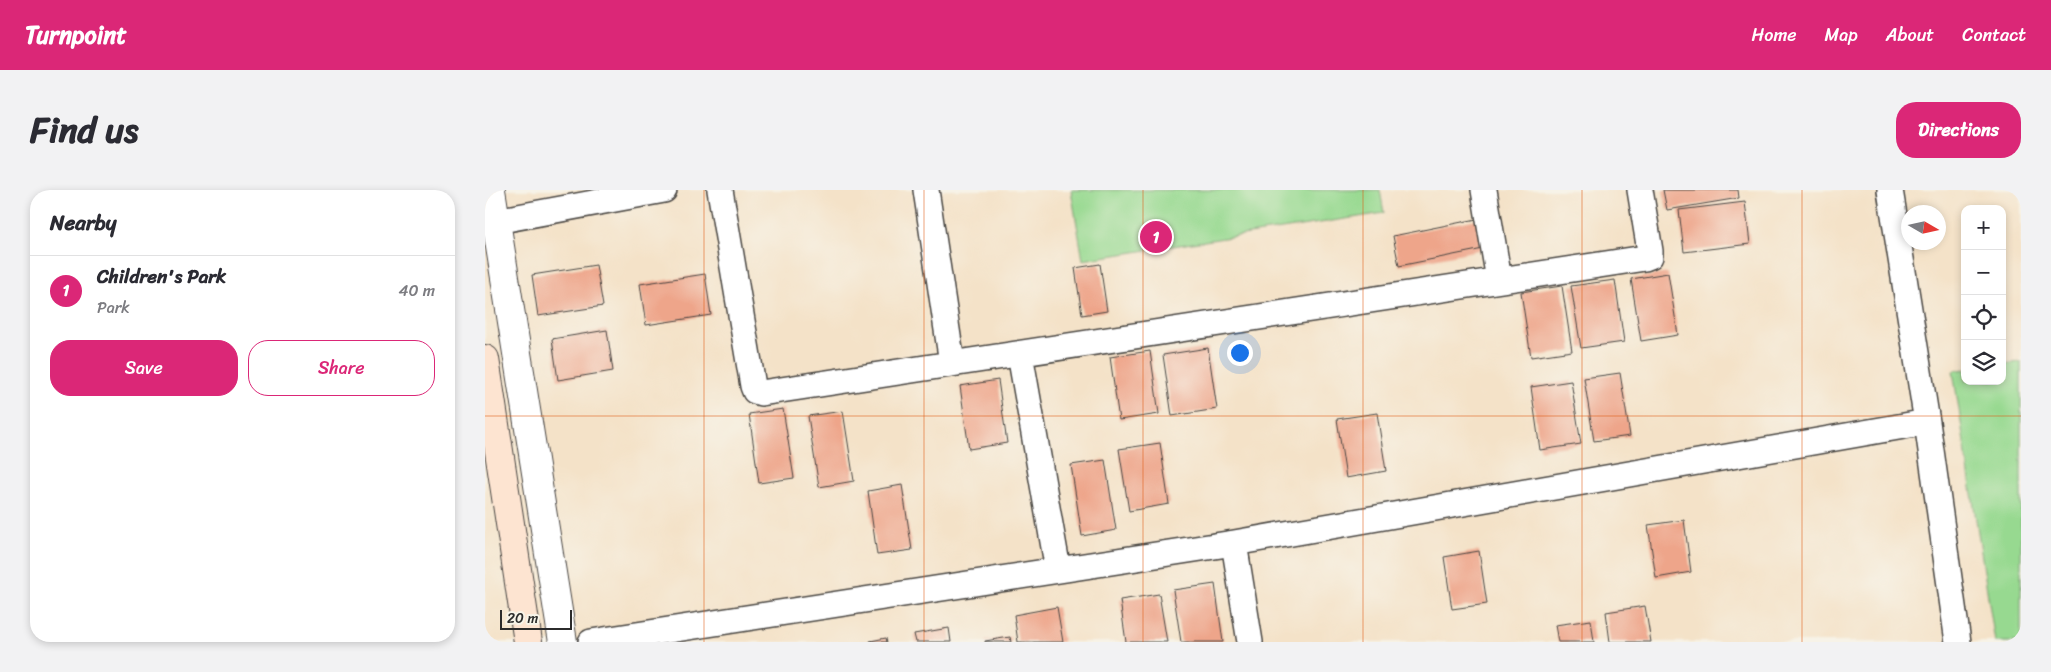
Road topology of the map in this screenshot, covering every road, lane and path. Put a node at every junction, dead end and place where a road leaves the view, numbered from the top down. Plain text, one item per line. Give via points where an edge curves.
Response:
1 (491, 190) edge
2 (664, 190) edge
3 (720, 190) edge
4 (926, 190) edge
5 (1484, 190) edge
6 (1640, 190) edge
7 (1890, 190) edge
8 (606, 195) edge
9 (496, 220) junction
10 (1499, 280) junction
11 (1020, 354) junction
12 (485, 359) edge
13 (952, 363) junction
14 (1927, 422) junction
15 (1235, 542) junction
16 (1057, 570) junction
17 (528, 642) edge
18 (563, 642) edge
19 (591, 642) edge
20 (1250, 642) edge
21 (1958, 642) edge

1 - 9 street
2 - 8 street
3 - 13 street via 755,391
4 - 13 street
5 - 10 street
6 - 10 street via 1650,256
7 - 14 street
8 - 9 street
9 - 18 street
10 - 11 street
11 - 13 street
11 - 16 street
12 - 17 main road
14 - 15 street
14 - 21 street
15 - 16 street
15 - 20 street
16 - 19 street

